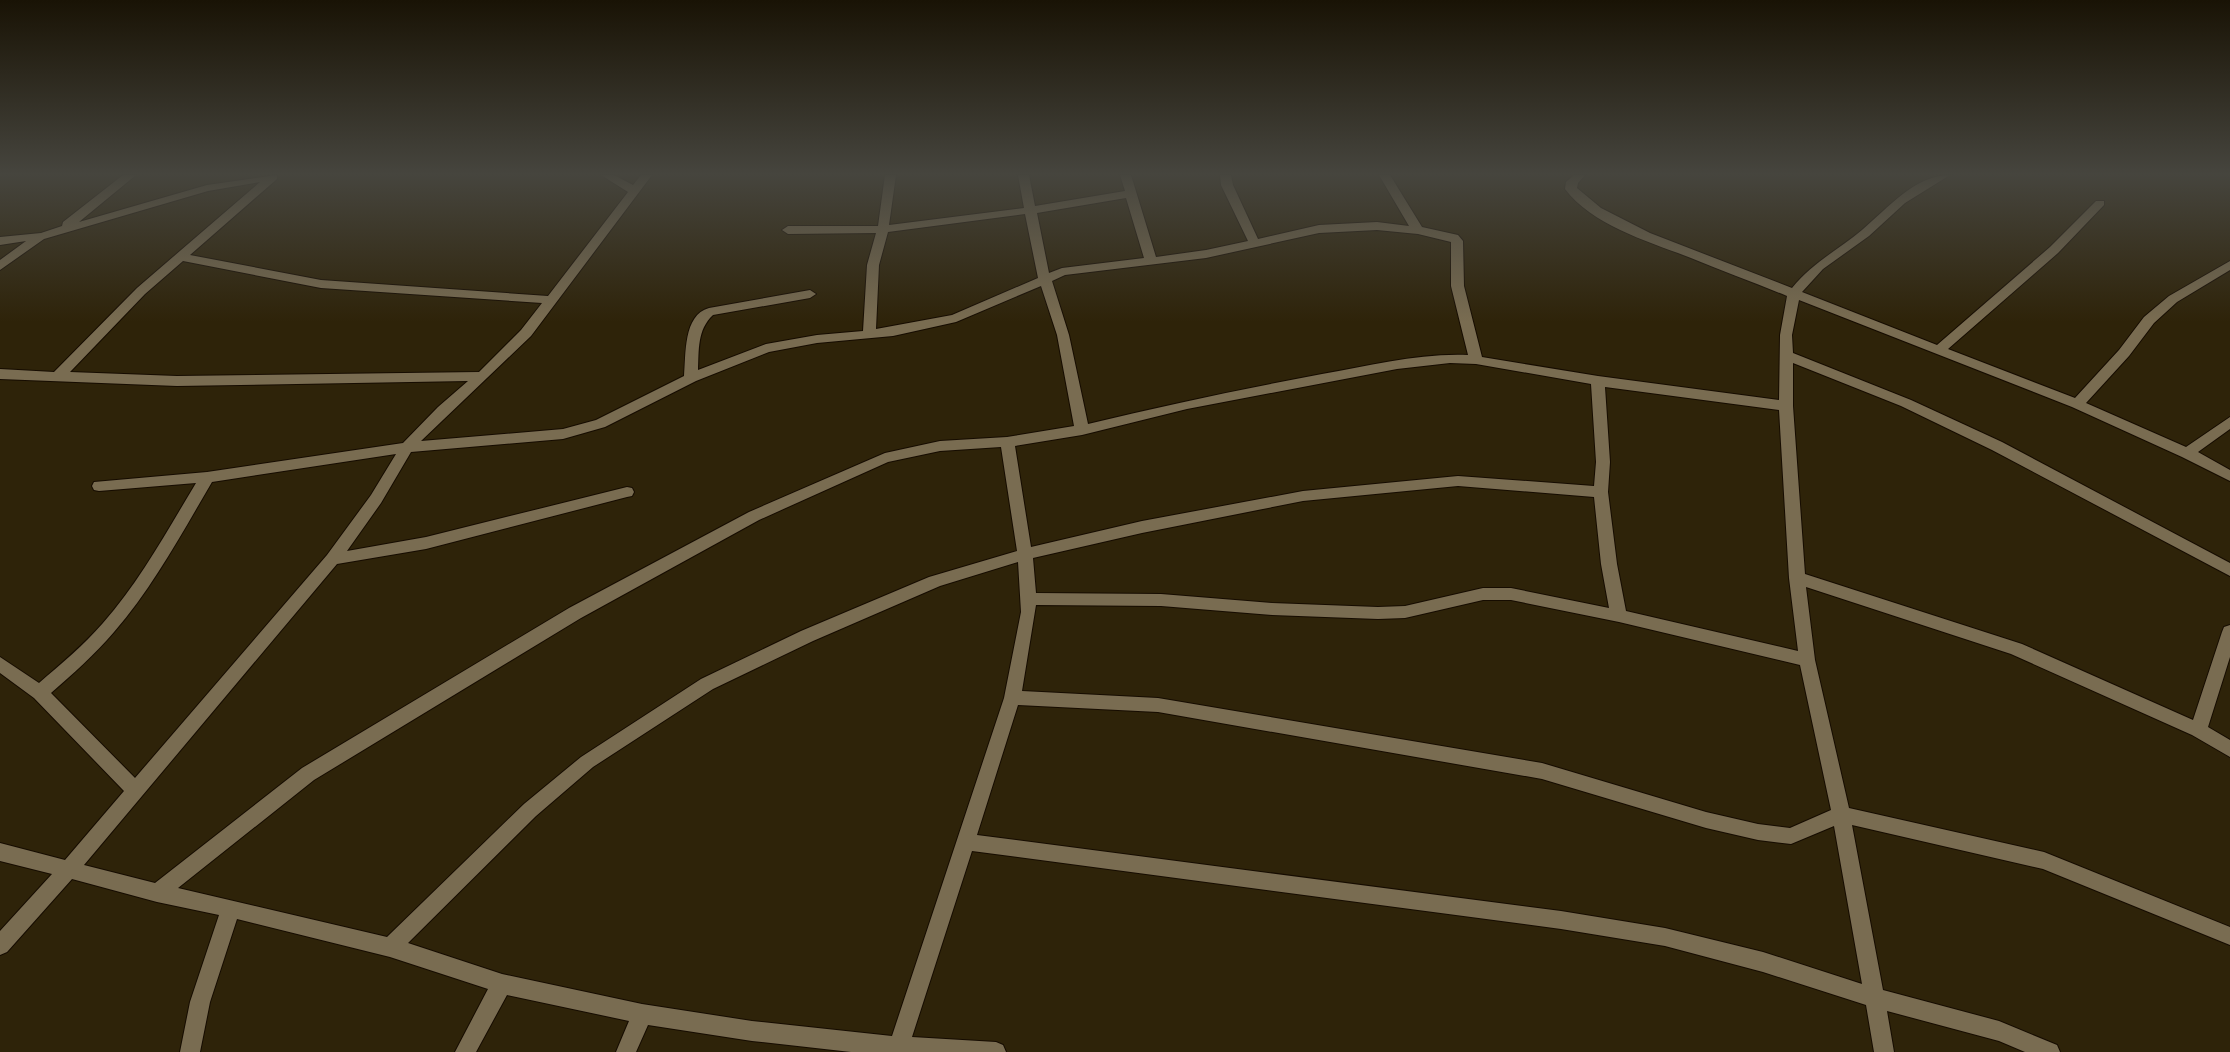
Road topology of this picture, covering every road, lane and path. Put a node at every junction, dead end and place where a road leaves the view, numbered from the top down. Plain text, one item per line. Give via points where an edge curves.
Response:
1 (68, 224) edge
2 (81, 224) edge
3 (219, 224) edge
4 (609, 224) edge
5 (884, 224) edge
6 (921, 224) edge
7 (1034, 224) edge
8 (1139, 224) edge
9 (1246, 224) edge
10 (1414, 224) edge
11 (1622, 224) edge
12 (1875, 224) edge
13 (2079, 224) edge
14 (883, 229) junction
15 (60, 230) junction
16 (788, 230) dead end
17 (1418, 230) junction
18 (42, 236) junction
19 (0, 241) edge
20 (1256, 244) junction
21 (179, 257) junction
22 (1150, 260) junction
23 (2230, 265) edge
24 (0, 266) edge
25 (1044, 278) junction
26 (810, 294) dead end
27 (1794, 294) junction
28 (552, 300) junction
29 (869, 334) junction
30 (1938, 351) junction
31 (1786, 354) junction
32 (1476, 360) junction
33 (0, 374) edge
34 (58, 375) junction
35 (484, 376) junction
36 (691, 378) junction
37 (1598, 381) junction
38 (2077, 404) junction
39 (1786, 406) junction
40 (2230, 422) edge
41 (1082, 430) junction
42 (1007, 442) junction
43 (407, 447) junction
44 (2187, 454) junction
45 (2230, 476) edge
46 (207, 477) junction
47 (100, 486) dead end
48 (627, 492) dead end
49 (1601, 492) junction
50 (1025, 554) junction
51 (332, 559) junction
52 (2230, 570) edge
53 (1797, 578) junction
54 (1028, 600) junction
55 (1619, 616) junction
56 (2230, 632) edge
57 (1807, 660) junction
58 (0, 664) edge
59 (40, 693) junction
60 (1012, 698) junction
61 (2198, 730) junction
62 (2230, 749) edge
63 (136, 791) junction
64 (1840, 814) junction
65 (964, 842) junction
66 (0, 852) edge
67 (68, 870) junction
68 (157, 893) junction
69 (231, 908) junction
70 (2230, 936) edge
71 (0, 945) edge
72 (390, 947) junction
73 (502, 984) junction
74 (1874, 998) junction
75 (642, 1014) junction
76 (899, 1047) junction
77 (190, 1052) edge
78 (465, 1052) edge
79 (626, 1052) edge
80 (996, 1052) edge
81 (1884, 1052) edge
82 (2050, 1052) edge

1 - 15 street
2 - 15 street
3 - 21 street
4 - 28 street
5 - 14 street
6 - 14 street
7 - 25 street
8 - 22 street
9 - 20 street
10 - 17 street
11 - 27 street
12 - 27 street via 1819,266
13 - 30 street
14 - 16 street
14 - 29 street via 873,266
15 - 18 street
17 - 20 street via 1378,226 1319,229
17 - 32 street via 1457,241 1454,270
18 - 19 street
18 - 24 street
20 - 22 street
21 - 28 street via 322,284
21 - 34 street
22 - 25 street via 1062,272
23 - 38 street via 2173,299
25 - 29 street via 956,318 894,332
25 - 41 street via 1063,335
26 - 36 street via 709,312 699,319 694,332
27 - 30 street
27 - 31 street via 1787,326
28 - 35 street via 526,333
29 - 36 street via 766,348
30 - 38 street
31 - 39 street
31 - 52 street via 1906,403 1996,446
32 - 37 street
32 - 41 street via 1450,359 1396,365 1187,404
33 - 34 street
34 - 35 street via 177,381
35 - 43 street via 443,410
36 - 43 street via 600,424 563,434
37 - 39 street
37 - 49 street via 1603,462
38 - 44 street
39 - 53 street
40 - 44 street
41 - 42 street
42 - 50 street
42 - 68 street via 940,446 885,458 745,520 575,613 308,774
43 - 46 street
43 - 51 street via 376,499
44 - 45 street
46 - 47 street
46 - 59 street via 148,575 111,626
48 - 51 street via 426,543
49 - 50 street via 1458,481 1303,496 1142,527
49 - 55 street
50 - 54 street
50 - 72 street via 935,581 706,684 587,762 530,810
51 - 63 street
53 - 57 street
53 - 61 street via 2016,649
54 - 55 street via 1161,600 1378,613 1405,612 1483,594 1511,594
54 - 60 street
55 - 57 street
56 - 61 street
57 - 64 street
58 - 59 street
59 - 63 street
60 - 64 street via 1158,705 1542,771 1706,820 1758,832 1791,836
60 - 65 street
61 - 62 street
63 - 67 street
64 - 70 street via 2044,861
64 - 74 street
65 - 74 street via 1551,918 1665,936 1763,962
65 - 76 street
66 - 67 street
67 - 68 street
67 - 71 street
68 - 69 street
69 - 72 street
69 - 77 street via 200,1002
72 - 73 street
73 - 75 street
73 - 78 street
74 - 81 street
74 - 82 street via 1999,1031
75 - 76 street via 752,1031
75 - 79 street
76 - 80 street

